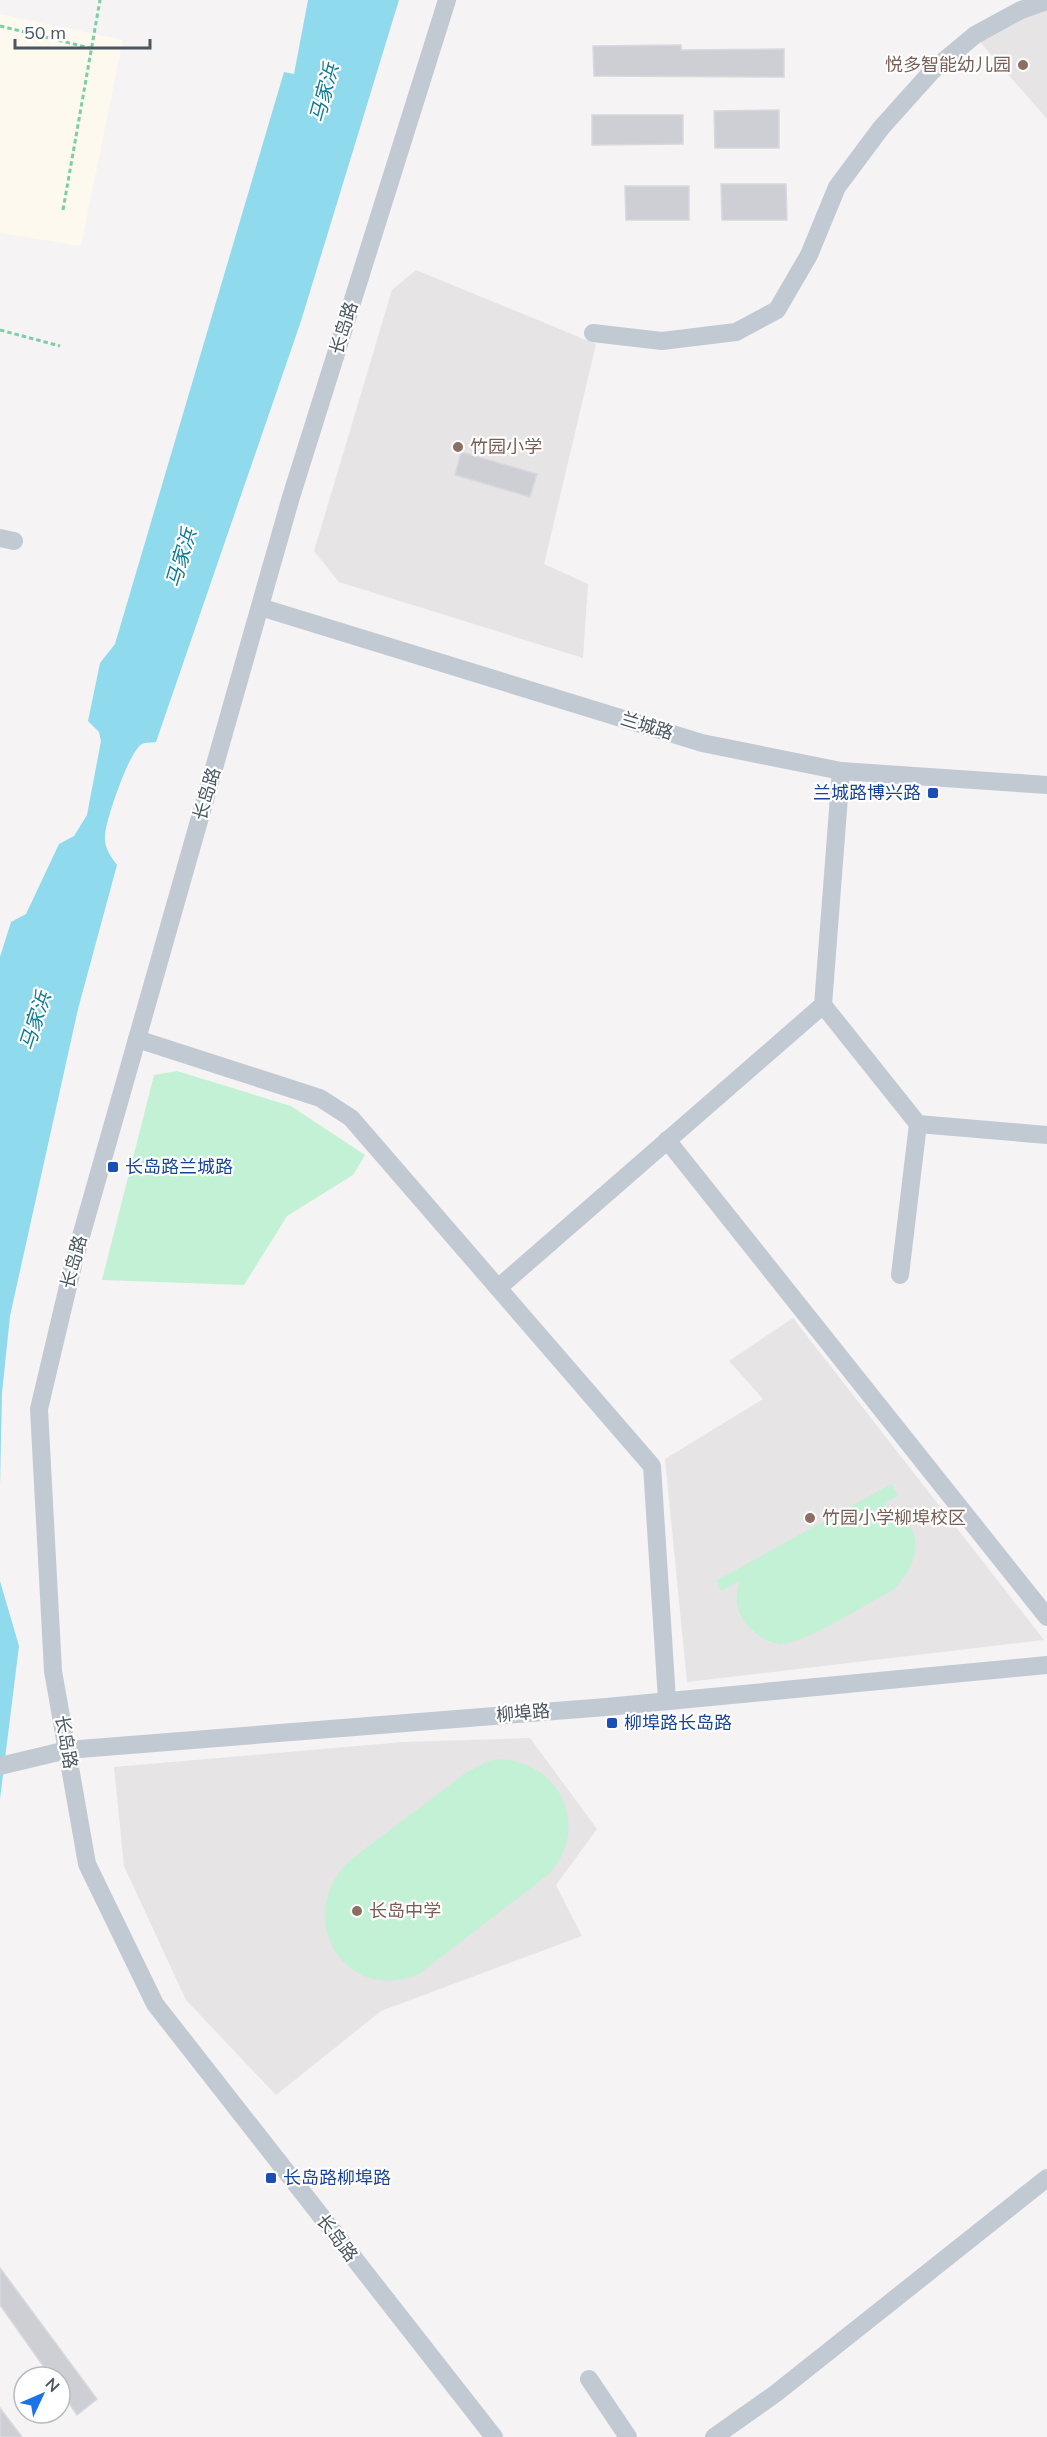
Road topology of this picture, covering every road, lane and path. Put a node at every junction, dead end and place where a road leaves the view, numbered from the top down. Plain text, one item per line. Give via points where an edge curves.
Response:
1 (100, 0) edge
2 (447, 0) edge
3 (1047, 1) edge
4 (0, 26) edge
5 (90, 48) junction
6 (63, 210) dead end
7 (0, 330) edge
8 (593, 333) dead end
9 (60, 346) dead end
10 (260, 607) junction
11 (841, 771) junction
12 (1047, 785) edge
13 (822, 1005) junction
14 (137, 1039) junction
15 (918, 1124) junction
16 (1047, 1135) edge
17 (667, 1140) junction
18 (900, 1275) dead end
19 (498, 1288) junction
20 (1047, 1617) edge
21 (1047, 1665) edge
22 (667, 1700) junction
23 (67, 1750) junction
24 (0, 1766) edge
25 (1047, 2178) edge
26 (589, 2379) dead end
27 (494, 2437) edge
28 (627, 2437) edge
29 (714, 2437) edge

1 - 5 path
2 - 10 street, 长岛路
3 - 8 street via 975,35 933,70 881,128 837,187 809,255 777,310 736,332 662,341
4 - 5 path
5 - 6 path
7 - 9 path
10 - 11 street, 兰城路 via 702,743
10 - 14 street, 长岛路
11 - 12 street, 兰城路
11 - 13 street
13 - 15 street
13 - 17 street
14 - 19 street via 320,1098 351,1118
14 - 23 street, 长岛路 via 74,1261 39,1408 53,1671
15 - 16 street
15 - 18 street
17 - 19 street
17 - 20 street
19 - 22 street via 652,1466
21 - 22 street, 柳埠路
22 - 23 street, 柳埠路
23 - 24 street, 柳埠路
23 - 27 street, 长岛路 via 87,1864 155,2004
25 - 29 street via 775,2394
26 - 28 street

